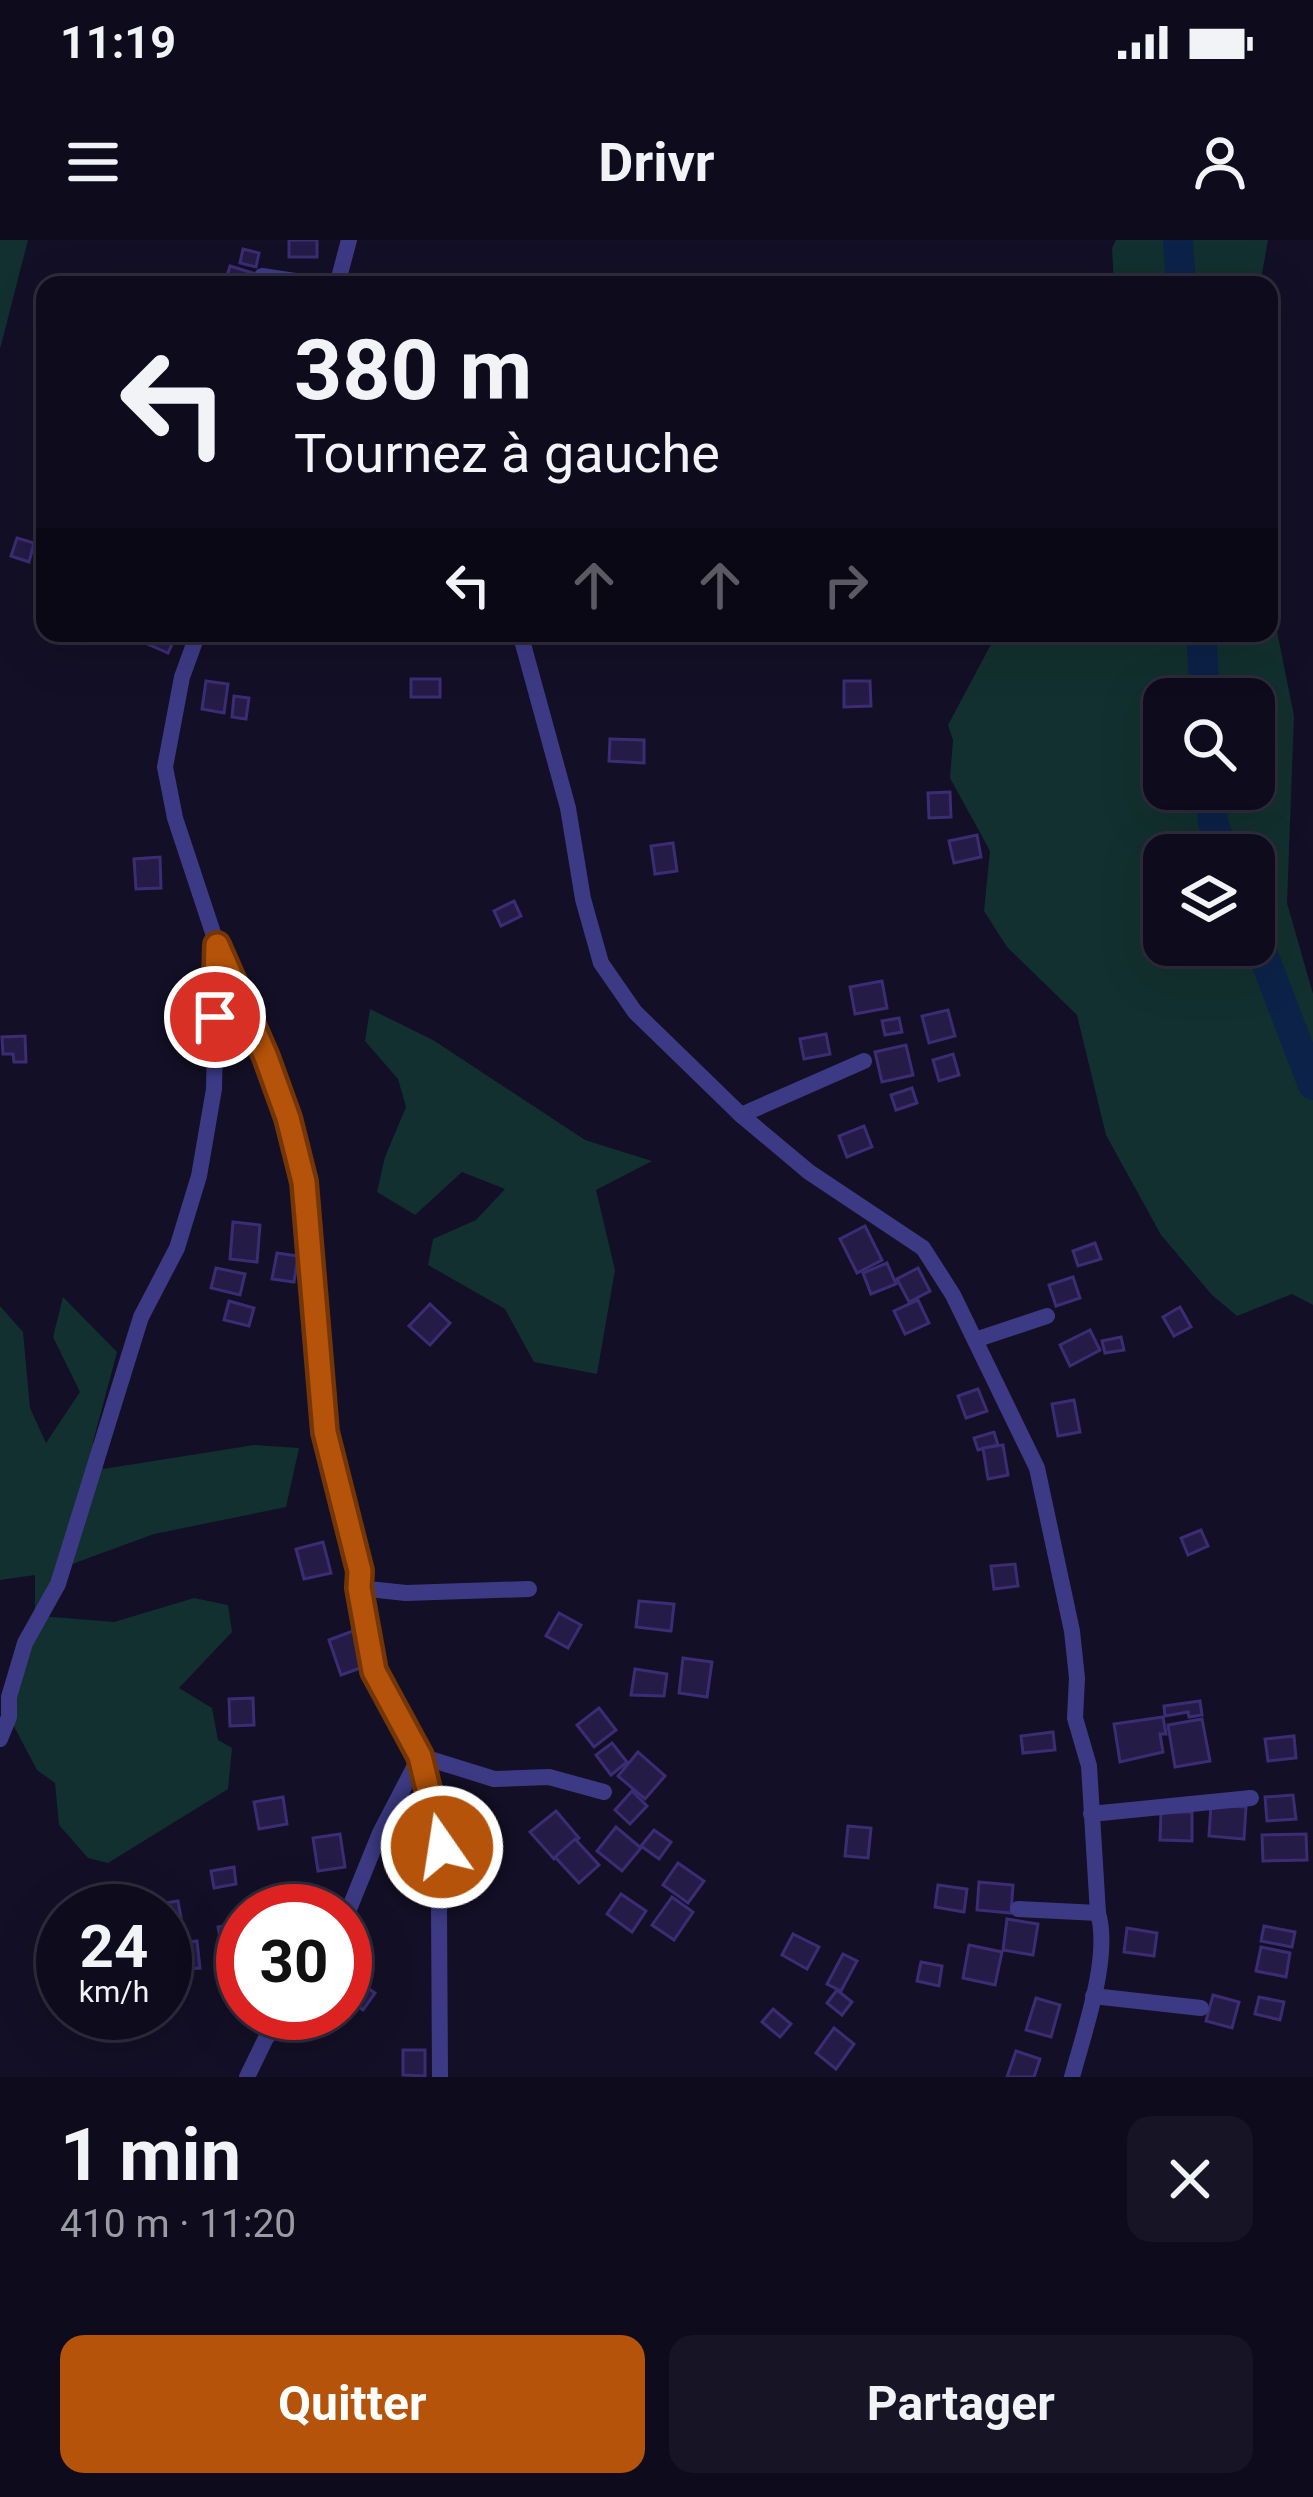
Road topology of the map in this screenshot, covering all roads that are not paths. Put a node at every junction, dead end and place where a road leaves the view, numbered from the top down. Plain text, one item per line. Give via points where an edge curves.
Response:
1 (349, 240) edge
2 (339, 276) edge
3 (195, 642) edge
4 (522, 642) edge
5 (217, 945) junction
6 (863, 1060) dead end
7 (741, 1115) junction
8 (1047, 1316) dead end
9 (975, 1340) junction
10 (359, 1588) junction
11 (529, 1589) dead end
12 (0, 1739) edge
13 (420, 1756) junction
14 (604, 1792) dead end
15 (1250, 1798) dead end
16 (1091, 1814) junction
17 (359, 1884) edge
18 (1018, 1909) dead end
19 (1098, 1912) junction
20 (1093, 1996) junction
21 (1201, 2008) dead end
22 (265, 2040) edge
23 (247, 2077) edge
24 (440, 2077) edge
25 (1072, 2077) edge

1 - 2 street
3 - 5 street via 165,766
4 - 7 street via 601,963 634,1012
5 - 10 street via 266,1057 304,1182 325,1432
5 - 12 street via 214,1089 199,1176 177,1248 142,1317 58,1584 25,1642
6 - 7 street
7 - 9 street via 923,1248
8 - 9 street
9 - 16 street via 1037,1468 1053,1533
10 - 11 street
10 - 13 street via 374,1671
13 - 14 street via 494,1779 549,1777
13 - 17 street
13 - 24 street via 442,1847 435,1875
15 - 16 street
16 - 19 street
18 - 19 street
19 - 20 street via 1103,1930
20 - 21 street
20 - 25 street
22 - 23 street

